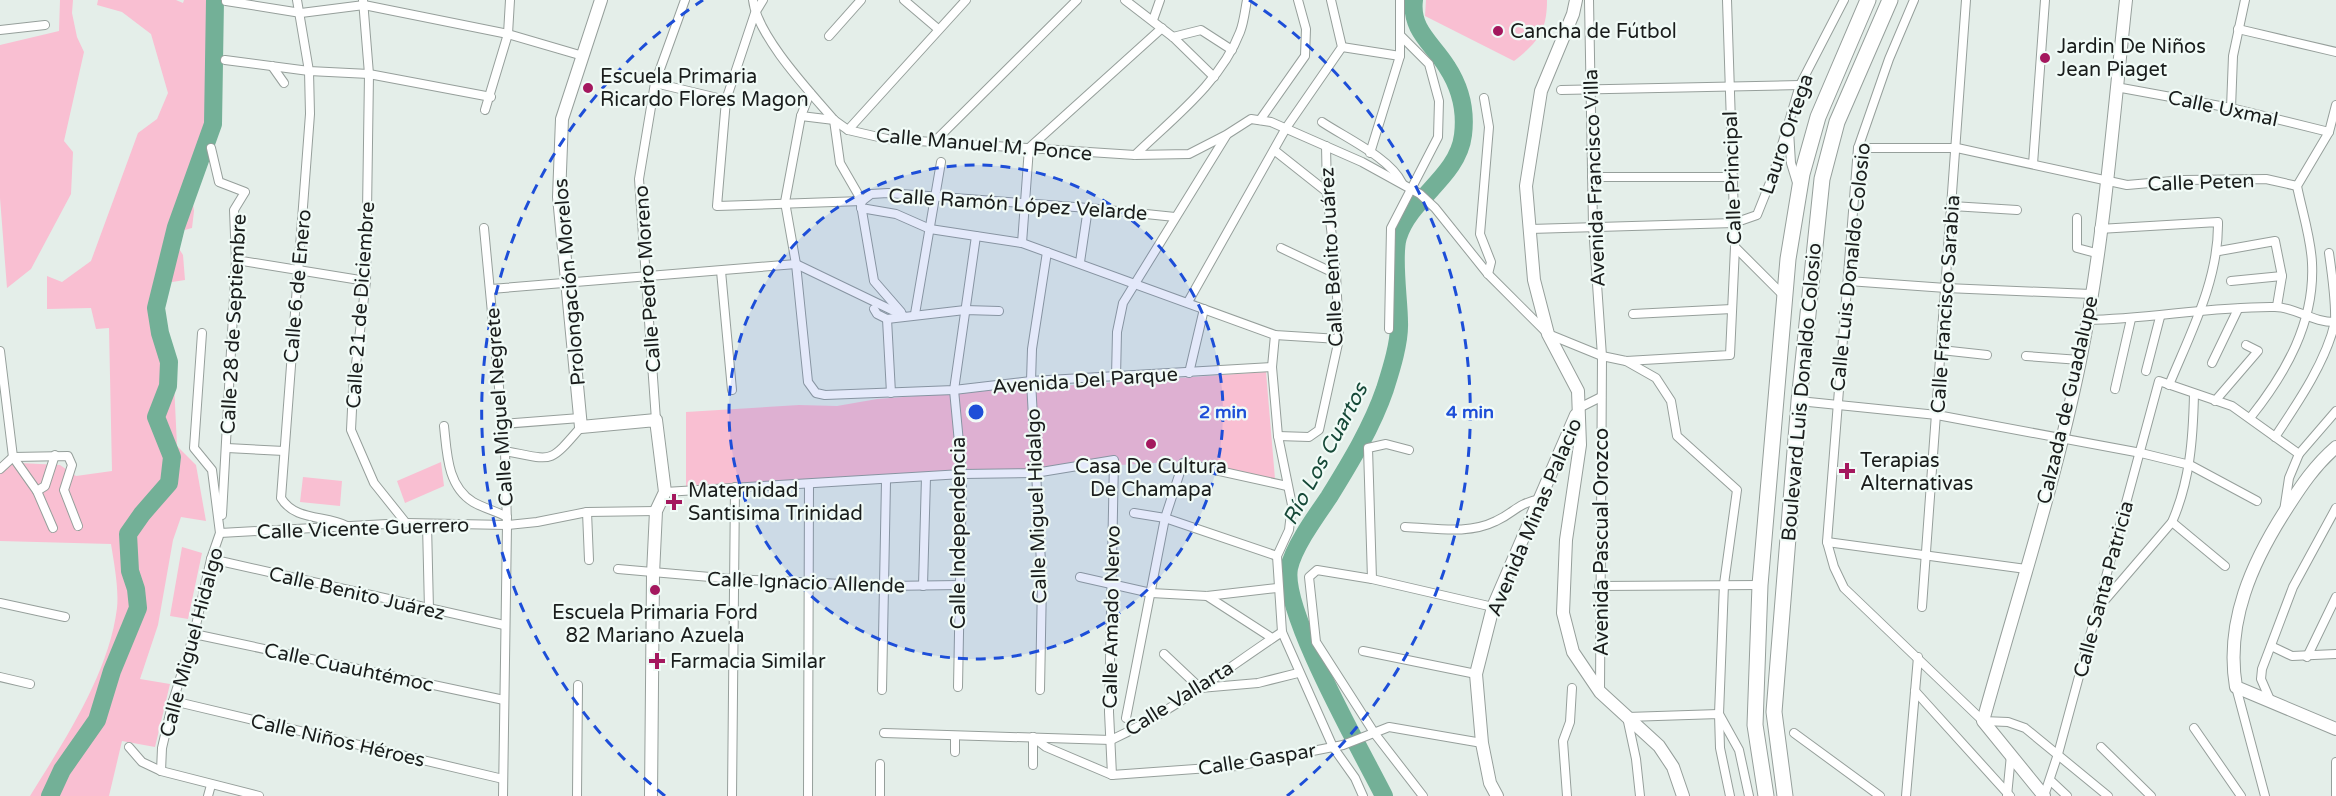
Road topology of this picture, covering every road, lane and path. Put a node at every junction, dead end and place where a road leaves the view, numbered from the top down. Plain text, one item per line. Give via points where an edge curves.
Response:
1 (297, 0) edge
2 (510, 0) edge
3 (601, 0) edge
4 (685, 0) edge
5 (753, 0) edge
6 (763, 0) edge
7 (861, 0) edge
8 (904, 0) edge
9 (966, 0) edge
10 (1077, 0) edge
11 (1125, 0) edge
12 (1160, 0) edge
13 (1247, 0) edge
14 (1298, 0) edge
15 (1331, 0) edge
16 (1400, 0) edge
17 (1576, 0) edge
18 (1589, 0) edge
19 (1727, 0) edge
20 (1844, 0) edge
21 (1890, 0) edge
22 (1914, 0) edge
23 (1966, 0) edge
24 (2045, 0) edge
25 (2126, 0) edge
26 (2245, 0) edge
27 (226, 1) edge
28 (1867, 1) edge
29 (364, 3) edge
30 (755, 13) junction
31 (300, 14) junction
32 (1153, 20) junction
33 (45, 25) dead end
34 (1162, 28) junction
35 (938, 29) junction
36 (2238, 29) junction
37 (0, 30) edge
38 (508, 34) junction
39 (829, 36) dead end
40 (1173, 36) junction
41 (1401, 36) junction
42 (1342, 47) junction
43 (1232, 50) junction
44 (2336, 52) edge
45 (583, 56) junction
46 (1400, 56) junction
47 (225, 60) dead end
48 (272, 66) junction
49 (309, 71) junction
50 (369, 74) junction
51 (1214, 77) junction
52 (284, 83) dead end
53 (655, 83) junction
54 (1800, 85) junction
55 (1730, 87) junction
56 (2116, 87) junction
57 (1561, 90) dead end
58 (1590, 90) junction
59 (810, 93) junction
60 (491, 97) junction
61 (1484, 98) dead end
62 (726, 100) junction
63 (2336, 105) edge
64 (2231, 108) junction
65 (486, 110) dead end
66 (801, 116) junction
67 (834, 120) junction
68 (1260, 120) junction
69 (1322, 122) dead end
70 (1788, 124) junction
71 (1286, 129) junction
72 (848, 130) junction
73 (2329, 132) junction
74 (1226, 135) junction
75 (935, 141) junction
76 (1326, 146) junction
77 (211, 148) dead end
78 (1029, 148) junction
79 (1858, 148) junction
80 (1957, 148) junction
81 (1274, 150) junction
82 (1370, 153) junction
83 (1135, 156) junction
84 (941, 162) dead end
85 (2033, 164) junction
86 (1592, 177) junction
87 (1733, 177) junction
88 (2105, 182) junction
89 (1402, 184) junction
90 (2297, 186) junction
91 (1416, 191) junction
92 (1799, 191) junction
93 (1327, 192) junction
94 (936, 197) junction
95 (785, 202) junction
96 (1026, 204) junction
97 (861, 205) junction
98 (1952, 206) junction
99 (1088, 208) junction
100 (2017, 210) dead end
101 (1175, 218) junction
102 (2077, 218) dead end
103 (1734, 223) junction
104 (1593, 226) junction
105 (484, 228) dead end
106 (930, 229) junction
107 (1530, 229) junction
108 (2099, 229) junction
109 (976, 236) junction
110 (1022, 243) junction
111 (1735, 247) junction
112 (1281, 248) dead end
113 (2218, 251) junction
114 (1047, 252) junction
115 (2096, 253) junction
116 (2330, 253) dead end
117 (236, 260) junction
118 (1080, 262) junction
119 (796, 264) junction
120 (299, 268) junction
121 (722, 271) junction
122 (1336, 274) junction
123 (1488, 274) junction
124 (648, 276) junction
125 (2282, 276) junction
126 (1848, 280) junction
127 (366, 281) junction
128 (2231, 281) dead end
129 (1134, 282) junction
130 (568, 283) junction
131 (1946, 288) junction
132 (491, 289) junction
133 (2091, 294) junction
134 (1785, 297) junction
135 (1188, 302) junction
136 (2277, 306) junction
137 (1204, 309) junction
138 (1732, 309) junction
139 (2238, 309) junction
140 (964, 310) junction
141 (2200, 310) junction
142 (999, 311) dead end
143 (915, 314) junction
144 (1633, 314) dead end
145 (904, 316) junction
146 (2160, 317) junction
147 (2308, 317) junction
148 (887, 319) junction
149 (2131, 319) junction
150 (2087, 320) junction
151 (2335, 322) edge
152 (1389, 329) dead end
153 (202, 333) dead end
154 (1548, 334) junction
155 (1275, 335) junction
156 (1339, 339) junction
157 (2246, 345) dead end
158 (1941, 350) junction
159 (0, 351) edge
160 (1986, 355) dead end
161 (1602, 356) junction
162 (2026, 356) dead end
163 (2080, 360) junction
164 (1626, 361) junction
165 (2212, 363) dead end
166 (1272, 367) junction
167 (2146, 371) dead end
168 (1189, 373) junction
169 (1116, 377) junction
170 (1031, 381) junction
171 (2169, 385) junction
172 (2115, 389) dead end
173 (732, 390) dead end
174 (954, 390) junction
175 (891, 393) junction
176 (2194, 394) junction
177 (1601, 397) junction
178 (1799, 401) junction
179 (2215, 401) junction
180 (1837, 405) junction
181 (1579, 408) junction
182 (2336, 411) edge
183 (1937, 415) junction
184 (2250, 418) junction
185 (656, 420) junction
186 (581, 423) junction
187 (503, 424) junction
188 (444, 426) dead end
189 (1278, 436) junction
190 (2062, 437) junction
191 (2275, 437) junction
192 (2336, 447) edge
193 (227, 448) junction
194 (1409, 450) dead end
195 (284, 452) junction
196 (505, 452) junction
197 (2141, 453) junction
198 (2299, 454) junction
199 (55, 455) junction
200 (13, 457) junction
201 (2190, 465) junction
202 (0, 469) edge
203 (1035, 473) junction
204 (962, 474) junction
205 (926, 477) junction
206 (886, 480) junction
207 (809, 484) junction
208 (1287, 486) junction
209 (735, 488) junction
210 (37, 491) junction
211 (665, 492) junction
212 (1541, 499) junction
213 (2258, 501) dead end
214 (2336, 508) edge
215 (656, 511) junction
216 (587, 512) junction
217 (1134, 513) dead end
218 (2284, 513) junction
219 (1165, 518) junction
220 (507, 521) junction
221 (2172, 522) junction
222 (406, 523) junction
223 (427, 524) junction
224 (78, 526) dead end
225 (347, 526) junction
226 (1405, 527) dead end
227 (54, 528) dead end
228 (220, 533) junction
229 (1827, 542) junction
230 (1277, 555) junction
231 (1927, 556) junction
232 (211, 559) junction
233 (589, 560) dead end
234 (2225, 566) dead end
235 (618, 569) dead end
236 (2026, 569) junction
237 (653, 574) junction
238 (1080, 577) dead end
239 (733, 579) junction
240 (1372, 579) junction
241 (808, 582) junction
242 (1724, 584) junction
243 (960, 585) junction
244 (1110, 585) junction
245 (1760, 585) junction
246 (885, 586) junction
247 (923, 586) junction
248 (1599, 586) junction
249 (1277, 588) junction
250 (1151, 593) junction
251 (1207, 596) junction
252 (2336, 597) edge
253 (0, 603) edge
254 (1493, 607) junction
255 (1922, 607) dead end
256 (2098, 609) junction
257 (429, 610) junction
258 (65, 617) dead end
259 (504, 626) junction
260 (1282, 632) junction
261 (194, 634) junction
262 (1272, 638) junction
263 (2271, 646) junction
264 (1363, 651) dead end
265 (1164, 654) dead end
266 (2336, 654) edge
267 (1918, 657) junction
268 (2307, 657) junction
269 (1298, 673) junction
270 (1476, 674) junction
271 (0, 677) edge
272 (30, 684) dead end
273 (578, 685) dead end
274 (958, 687) dead end
275 (2236, 687) junction
276 (1200, 688) junction
277 (1572, 688) dead end
278 (882, 690) dead end
279 (1040, 690) dead end
280 (1915, 691) junction
281 (1600, 692) junction
282 (504, 700) junction
283 (173, 701) junction
284 (2271, 703) junction
285 (1719, 714) junction
286 (1627, 717) junction
287 (1126, 718) dead end
288 (1983, 721) junction
289 (2194, 728) dead end
290 (2336, 729) edge
291 (884, 733) dead end
292 (1794, 733) dead end
293 (1370, 735) junction
294 (956, 736) junction
295 (1033, 737) junction
296 (1111, 740) junction
297 (1482, 743) junction
298 (129, 747) dead end
299 (1333, 747) junction
300 (2101, 747) dead end
301 (955, 752) dead end
302 (2011, 754) junction
303 (2058, 754) junction
304 (2336, 762) edge
305 (880, 764) dead end
306 (1033, 765) dead end
307 (161, 771) junction
308 (1112, 775) junction
309 (503, 779) junction
310 (2051, 781) junction
311 (211, 785) junction
312 (2008, 795) edge
313 (208, 796) edge
314 (259, 796) edge
315 (503, 796) edge
316 (577, 796) edge
317 (651, 796) edge
318 (732, 796) edge
319 (808, 796) edge
320 (880, 796) edge
321 (1363, 796) edge
322 (1423, 796) edge
323 (1497, 796) edge
324 (1567, 796) edge
325 (1640, 796) edge
326 (1683, 796) edge
327 (1730, 796) edge
328 (1749, 796) edge
329 (1766, 796) edge
330 (1785, 796) edge
331 (1880, 796) edge
332 (1906, 796) edge
333 (2044, 796) edge
334 (2067, 796) edge
335 (2108, 796) edge
336 (2151, 796) edge
337 (2241, 796) edge
338 (2265, 796) edge
339 (2336, 796) edge

1 - 31 street, Calle 6 de Enero
2 - 38 street
3 - 45 main road, Prolongación Morelos
4 - 53 street, Calle Pedro Moreno
5 - 30 street
6 - 30 street
7 - 39 street
8 - 35 street
9 - 35 street
10 - 75 street
11 - 32 street
12 - 32 street
13 - 43 street
14 - 68 street via 1306,29 1305,56
15 - 42 street
16 - 41 street
17 - 107 main road, Avenida Minas Palacio via 1541,91 1526,186
18 - 58 street, Avenida Francisco Villa
19 - 55 street, Calle Principal
20 - 54 street, Lauro Ortega
21 - 178 highway, Boulevard Luis Donaldo Colosio via 1837,122 1822,179
22 - 79 street, Calle Luis Donaldo Colosio
23 - 80 street, Calle Francisco Sarabia
24 - 85 street
25 - 56 main road, Calzada de Guadalupe
26 - 36 street
27 - 31 street
28 - 92 highway, Boulevard Luis Donaldo Colosio via 1818,117
29 - 31 street
29 - 38 street
29 - 50 street, Calle 21 de Diciembre
30 - 59 street
30 - 62 street
31 - 49 street, Calle 6 de Enero
32 - 34 street
33 - 37 street
34 - 40 street
34 - 78 street
35 - 72 street
36 - 44 street
36 - 64 street
38 - 45 street
38 - 60 street
40 - 43 street via 1201,30
40 - 51 street
41 - 46 street
41 - 91 street via 1429,64 1439,101 1438,137
42 - 46 street
42 - 71 street
43 - 51 street
45 - 130 main road, Prolongación Morelos via 562,119 559,197
46 - 82 street
47 - 48 street
48 - 49 street
48 - 52 street
49 - 50 street
49 - 120 street, Calle 6 de Enero via 310,114
50 - 60 street
50 - 127 street, Calle 21 de Diciembre
51 - 83 street
53 - 62 street
53 - 124 street, Calle Pedro Moreno via 639,179
54 - 55 street
54 - 70 street, Lauro Ortega
55 - 58 street
55 - 87 street, Calle Principal
56 - 64 street, Calle Uxmal
56 - 88 main road, Calzada de Guadalupe
57 - 58 street
58 - 86 street, Avenida Francisco Villa
59 - 66 street
59 - 67 street
60 - 65 street
61 - 123 street via 1489,127 1480,234 1491,262
62 - 95 street via 717,206
63 - 73 street
64 - 73 street, Calle Uxmal
66 - 67 street, Calle Manuel M. Ponce
66 - 95 street
67 - 72 street, Calle Manuel M. Ponce
67 - 97 street via 840,163
68 - 71 street
68 - 74 street, Calle Manuel M. Ponce via 1251,119
69 - 82 street
70 - 92 street via 1791,163
70 - 103 street, Lauro Ortega via 1757,215
71 - 76 street
71 - 81 street
72 - 75 street, Calle Manuel M. Ponce via 887,139
73 - 90 street
74 - 83 street, Calle Manuel M. Ponce via 1189,154
74 - 101 street
75 - 78 street, Calle Manuel M. Ponce
76 - 89 street
76 - 93 street, Calle Benito Juárez
77 - 117 street, Calle 28 de Septiembre via 219,182 245,192 234,210
78 - 83 street, Calle Manuel M. Ponce
78 - 96 street
79 - 80 street, Calle Peten
79 - 126 street, Calle Luis Donaldo Colosio
80 - 85 street, Calle Peten
80 - 98 street, Calle Francisco Sarabia
81 - 93 street
81 - 135 street
82 - 89 street via 1397,173
84 - 94 street
85 - 88 street, Calle Peten
86 - 87 street
86 - 104 street, Avenida Francisco Villa
87 - 103 street, Calle Principal
88 - 90 street, Calle Peten via 2127,185 2266,179
88 - 108 main road, Calzada de Guadalupe
89 - 91 street
90 - 147 street via 2312,262
91 - 123 street via 1435,208
91 - 152 street via 1390,228
92 - 134 highway, Boulevard Luis Donaldo Colosio
93 - 122 street, Calle Benito Juárez
94 - 96 street, Calle Ramón López Velarde
94 - 97 street, Calle Ramón López Velarde via 871,194
94 - 106 street
95 - 97 street
95 - 119 street
96 - 99 street, Calle Ramón López Velarde
96 - 110 street
97 - 106 street
97 - 145 street via 874,281
98 - 100 street
98 - 131 street, Calle Francisco Sarabia
99 - 101 street, Calle Ramón López Velarde
99 - 118 street
101 - 129 street
102 - 115 street via 2077,248
103 - 104 street
103 - 111 street, Calle Principal
104 - 107 street
104 - 161 street, Avenida Francisco Villa
105 - 132 street, Calle Miguel Negrete
106 - 109 street
106 - 143 street
107 - 154 main road, Avenida Minas Palacio via 1534,280
108 - 113 street via 2218,222
108 - 115 main road, Calzada de Guadalupe
109 - 110 street
109 - 140 street, Calle Independencia
110 - 114 street
111 - 134 street
111 - 138 street, Calle Principal
112 - 122 street
113 - 125 street via 2276,241
113 - 141 street
114 - 118 street
114 - 170 street, Calle Miguel Hidalgo
115 - 133 main road, Calzada de Guadalupe
116 - 151 street
117 - 120 street
117 - 193 street, Calle 28 de Septiembre
118 - 129 street
119 - 121 street
119 - 145 street
119 - 175 street, Avenida Del Parque via 808,382 816,393
120 - 127 street
120 - 195 street, Calle 6 de Enero
121 - 124 street
121 - 173 street
122 - 156 street, Calle Benito Juárez
123 - 154 street
124 - 130 street
124 - 185 street, Calle Pedro Moreno
125 - 128 street
125 - 136 street
126 - 131 street
126 - 180 street, Calle Luis Donaldo Colosio
127 - 222 street, Calle 21 de Diciembre via 352,389 351,430 374,483
129 - 135 street
129 - 169 street via 1123,303 1117,332
130 - 132 street
130 - 186 main road, Prolongación Morelos
131 - 133 street
131 - 158 street, Calle Francisco Sarabia
132 - 187 street, Calle Miguel Negrete
133 - 150 main road, Calzada de Guadalupe
134 - 245 highway, Boulevard Luis Donaldo Colosio
135 - 137 street
136 - 139 street
136 - 147 street
137 - 155 street
137 - 168 street
138 - 144 street
138 - 164 street, Calle Principal via 1730,355
139 - 141 street
139 - 165 street
140 - 142 street
140 - 143 street
140 - 174 street, Calle Independencia
141 - 146 street
141 - 171 street
143 - 145 street
145 - 148 street
145 - 148 street via 874,309
146 - 149 street
146 - 167 street
147 - 151 street via 2323,323
147 - 184 street via 2291,354
148 - 175 street
149 - 150 street
149 - 172 street
150 - 163 main road, Calzada de Guadalupe
151 - 191 street via 2307,389
153 - 228 street, Calle Miguel Hidalgo via 194,448 212,470
154 - 161 street
154 - 181 main road, Avenida Minas Palacio via 1578,390
155 - 156 street
155 - 166 street
156 - 189 street, Calle Benito Juárez via 1319,430 1309,437
157 - 179 street via 2258,351
158 - 160 street
158 - 183 street, Calle Francisco Sarabia
159 - 200 street
161 - 164 street
161 - 177 street, Avenida Pascual Orozco
162 - 163 street
163 - 190 main road, Calzada de Guadalupe
164 - 242 street via 1656,378 1671,400 1677,436 1737,490
166 - 168 street, Avenida Del Parque
166 - 189 street
168 - 169 street, Avenida Del Parque
169 - 170 street, Avenida Del Parque
170 - 174 street, Avenida Del Parque
170 - 203 street, Calle Miguel Hidalgo
171 - 176 street
171 - 197 street, Calle Santa Patricia via 2159,381
174 - 175 street, Avenida Del Parque
174 - 204 street, Calle Independencia
176 - 179 street
176 - 201 street
177 - 181 street
177 - 248 street, Avenida Pascual Orozco
178 - 180 street
178 - 330 highway, Boulevard Luis Donaldo Colosio via 1774,712
179 - 184 street via 2232,405
180 - 183 street
180 - 229 street, Calle Luis Donaldo Colosio
181 - 212 main road, Avenida Minas Palacio
181 - 281 main road via 1580,445 1566,540 1563,613 1573,652
182 - 198 street
183 - 190 street
183 - 231 street, Calle Francisco Sarabia
184 - 191 street
185 - 186 main road
185 - 211 main road
186 - 187 street
186 - 196 street via 555,456
187 - 196 street, Calle Miguel Negrete
188 - 220 street via 448,463 457,487 470,500
189 - 208 street
190 - 197 street
190 - 236 main road, Calzada de Guadalupe
191 - 198 street
192 - 218 main road via 2309,475
193 - 195 street
193 - 228 street, Calle 28 de Septiembre
194 - 240 street via 1386,444 1368,448
195 - 225 street, Calle 6 de Enero via 281,498 286,506 299,514 336,520
196 - 220 street, Calle Miguel Negrete
197 - 201 street
197 - 256 street, Calle Santa Patricia
198 - 218 street via 2286,492
199 - 200 street
199 - 210 street via 45,486
199 - 224 street via 68,456 72,465 64,490
200 - 202 street
200 - 210 street
201 - 213 street
201 - 221 street
203 - 204 street
203 - 244 street, Calle Amado Nervo via 1114,459
203 - 279 street, Calle Miguel Hidalgo via 1042,581
204 - 205 street
204 - 243 street, Calle Independencia
205 - 206 street
205 - 247 street
206 - 207 street
206 - 246 street
207 - 209 street
207 - 241 street
208 - 219 street, Calle Amado Nervo via 1183,463
208 - 230 street via 1292,506 1289,530
209 - 211 street
209 - 239 street
210 - 227 street
211 - 215 main road
212 - 226 street via 1523,502 1497,521 1470,530
212 - 254 main road, Avenida Minas Palacio
214 - 263 street via 2294,587
215 - 216 street, Calle Vicente Guerrero
215 - 237 main road
216 - 220 street, Calle Vicente Guerrero via 537,522
216 - 233 street
217 - 219 street
218 - 275 main road via 2244,590 2232,649
219 - 230 street
219 - 250 street, Calle Amado Nervo
220 - 223 street, Calle Vicente Guerrero
220 - 259 street, Calle Miguel Negrete
221 - 234 street
221 - 256 street
222 - 223 street, Calle Vicente Guerrero
222 - 225 street, Calle Vicente Guerrero
223 - 257 street
225 - 228 street, Calle Vicente Guerrero
228 - 232 street, Calle Miguel Hidalgo
229 - 231 street
229 - 267 street via 1844,588
230 - 249 street
231 - 236 street
231 - 255 street, Calle Francisco Sarabia
232 - 257 street, Calle Benito Juárez
232 - 261 street, Calle Miguel Hidalgo
235 - 237 street, Calle Ignacio Allende
236 - 288 main road, Calzada de Guadalupe
237 - 239 street, Calle Ignacio Allende
237 - 317 main road
238 - 244 street
239 - 241 street, Calle Ignacio Allende
239 - 318 street
240 - 254 street
240 - 293 street via 1317,570 1309,577 1316,642
241 - 246 street, Calle Ignacio Allende
241 - 319 street
242 - 245 street
242 - 248 street
242 - 285 street
243 - 247 street, Calle Ignacio Allende
243 - 274 street, Calle Independencia
244 - 250 street
244 - 296 street, Calle Amado Nervo
245 - 329 highway, Boulevard Luis Donaldo Colosio via 1755,725
246 - 247 street, Calle Ignacio Allende
246 - 278 street
248 - 281 street, Avenida Pascual Orozco
249 - 251 street
249 - 260 street
250 - 251 street
250 - 287 street, Calle Amado Nervo
251 - 262 street
252 - 268 street
253 - 258 street
254 - 270 main road, Avenida Minas Palacio
256 - 303 street, Calle Santa Patricia
257 - 259 street, Calle Benito Juárez
259 - 282 street, Calle Miguel Negrete
260 - 262 street, Calle Vallarta
260 - 269 street
261 - 282 street, Calle Cuauhtémoc
261 - 283 street, Calle Miguel Hidalgo
262 - 276 street, Calle Vallarta
263 - 268 street via 2292,656
263 - 284 street via 2261,679
264 - 270 street
265 - 276 street
266 - 268 street
267 - 280 street
267 - 288 street
269 - 276 street via 1258,684
269 - 299 street
270 - 297 main road, Avenida Minas Palacio
271 - 272 street
273 - 316 street
275 - 284 main road
275 - 338 street
276 - 296 street, Calle Vallarta
277 - 324 street via 1570,722 1563,741
280 - 312 street
280 - 332 street
281 - 286 main road
282 - 309 street, Calle Miguel Negrete
283 - 307 street, Calle Miguel Hidalgo
283 - 309 street, Calle Niños Héroes
284 - 290 main road
285 - 286 street
285 - 327 street via 1720,748
285 - 328 street via 1739,750
286 - 325 street
286 - 326 main road via 1659,746 1673,767
288 - 302 main road
288 - 303 street via 2008,722 2025,728
289 - 337 street
291 - 294 street, Calle Vallarta
292 - 331 street
293 - 297 street, Calle Gaspar via 1389,727
293 - 299 street, Calle Gaspar
293 - 322 street
294 - 295 street, Calle Vallarta
294 - 301 street
295 - 296 street, Calle Vallarta
295 - 306 street
295 - 308 street via 1046,747
296 - 308 street, Calle Amado Nervo
297 - 323 main road, Avenida Minas Palacio via 1490,783
298 - 307 street via 142,762
299 - 308 street, Calle Gaspar via 1237,766
299 - 321 street
300 - 336 street
302 - 312 street
302 - 333 main road
303 - 310 street, Calle Santa Patricia
303 - 335 street
304 - 339 street
305 - 320 street
307 - 311 street
309 - 315 street, Calle Miguel Negrete
310 - 333 street, Calle Santa Patricia
310 - 334 street
311 - 313 street
311 - 314 street

